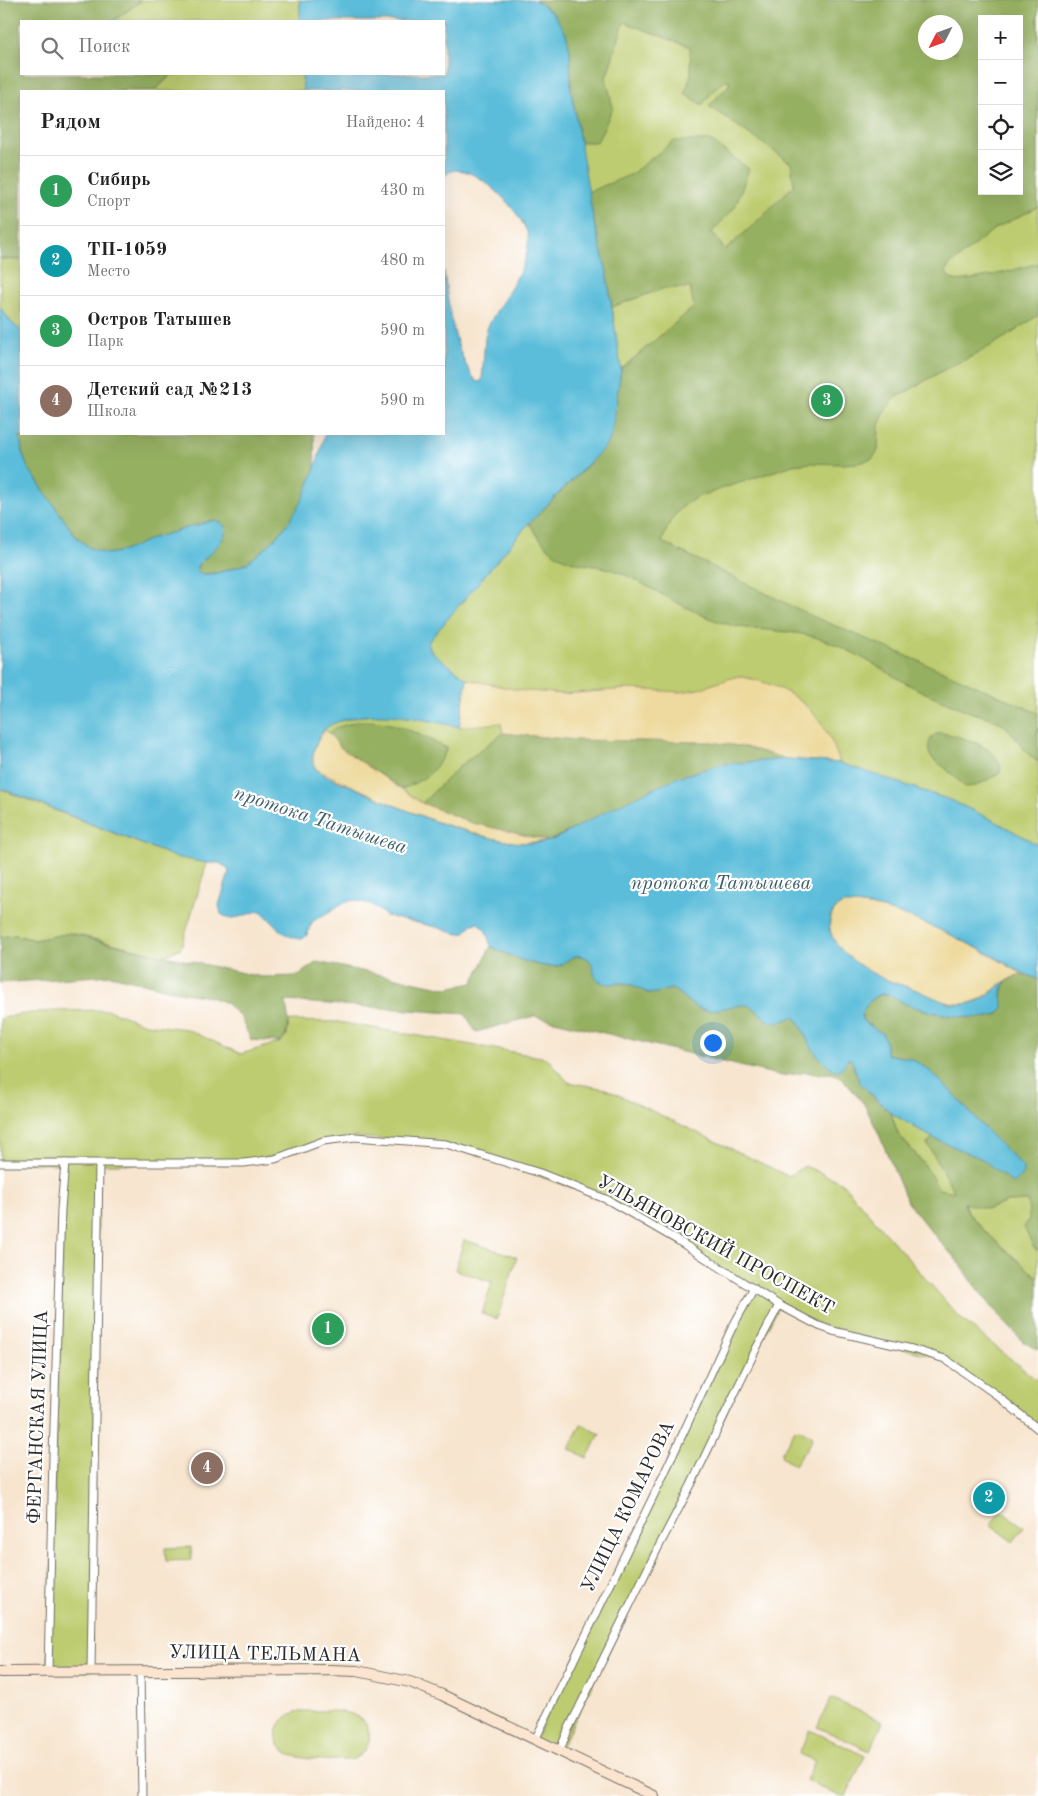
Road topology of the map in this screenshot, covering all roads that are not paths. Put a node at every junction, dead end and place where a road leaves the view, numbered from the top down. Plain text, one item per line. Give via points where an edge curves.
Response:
1 (0, 1163) edge
2 (65, 1163) junction
3 (99, 1164) junction
4 (754, 1288) junction
5 (779, 1305) junction
6 (1038, 1429) edge
7 (48, 1671) junction
8 (91, 1671) junction
9 (140, 1671) junction
10 (0, 1672) edge
11 (535, 1740) junction
12 (560, 1752) junction
13 (142, 1796) edge
14 (654, 1796) edge

1 - 2 street, УЛЬЯНОВСКИЙ ПРОСПЕКТ
2 - 3 street, УЛЬЯНОВСКИЙ ПРОСПЕКТ
2 - 7 street, ФЕРГАНСКАЯ УЛИЦА
3 - 4 street, УЛЬЯНОВСКИЙ ПРОСПЕКТ via 244,1163 274,1158 323,1141 355,1137 446,1144 540,1173 608,1200
3 - 8 street
4 - 5 street, УЛЬЯНОВСКИЙ ПРОСПЕКТ
4 - 11 street, УЛИЦА КОМАРОВА
5 - 6 street, УЛЬЯНОВСКИЙ ПРОСПЕКТ via 833,1331 912,1348 945,1360 994,1393
5 - 12 street via 756,1346
7 - 8 main road, УЛИЦА ТЕЛЬМАНА
7 - 10 main road, УЛИЦА ТЕЛЬМАНА
8 - 9 main road, УЛИЦА ТЕЛЬМАНА
9 - 11 main road, УЛИЦА ТЕЛЬМАНА via 330,1670 378,1675 410,1682 442,1695
9 - 13 street
11 - 12 main road, УЛИЦА ТЕЛЬМАНА
12 - 14 main road, УЛИЦА ТЕЛЬМАНА

